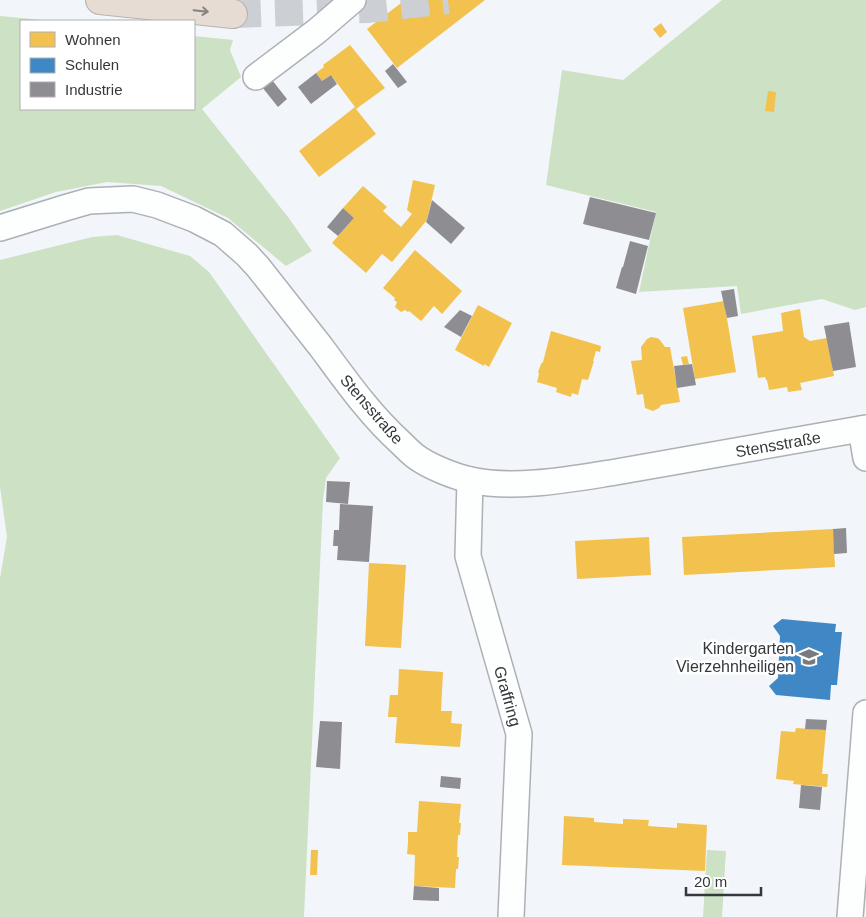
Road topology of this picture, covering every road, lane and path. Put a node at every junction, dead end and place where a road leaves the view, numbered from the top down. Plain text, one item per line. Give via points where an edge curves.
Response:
1 (100, 0) edge
2 (353, 0) edge
3 (233, 14) tunnel mouth
4 (256, 77) dead end
5 (0, 228) edge
6 (863, 428) edge
7 (866, 458) edge
8 (470, 480) junction
9 (866, 713) edge
10 (511, 917) edge
11 (850, 917) edge

1 -> 3 highway
2 - 4 street
5 - 8 street, Stensstraße via 90,201 133,199 194,219 223,234 258,267 386,430 415,456
6 - 7 street
6 - 8 street, Stensstraße via 575,478 531,483
8 - 10 street, Graffring via 468,556 519,734
9 - 11 street

